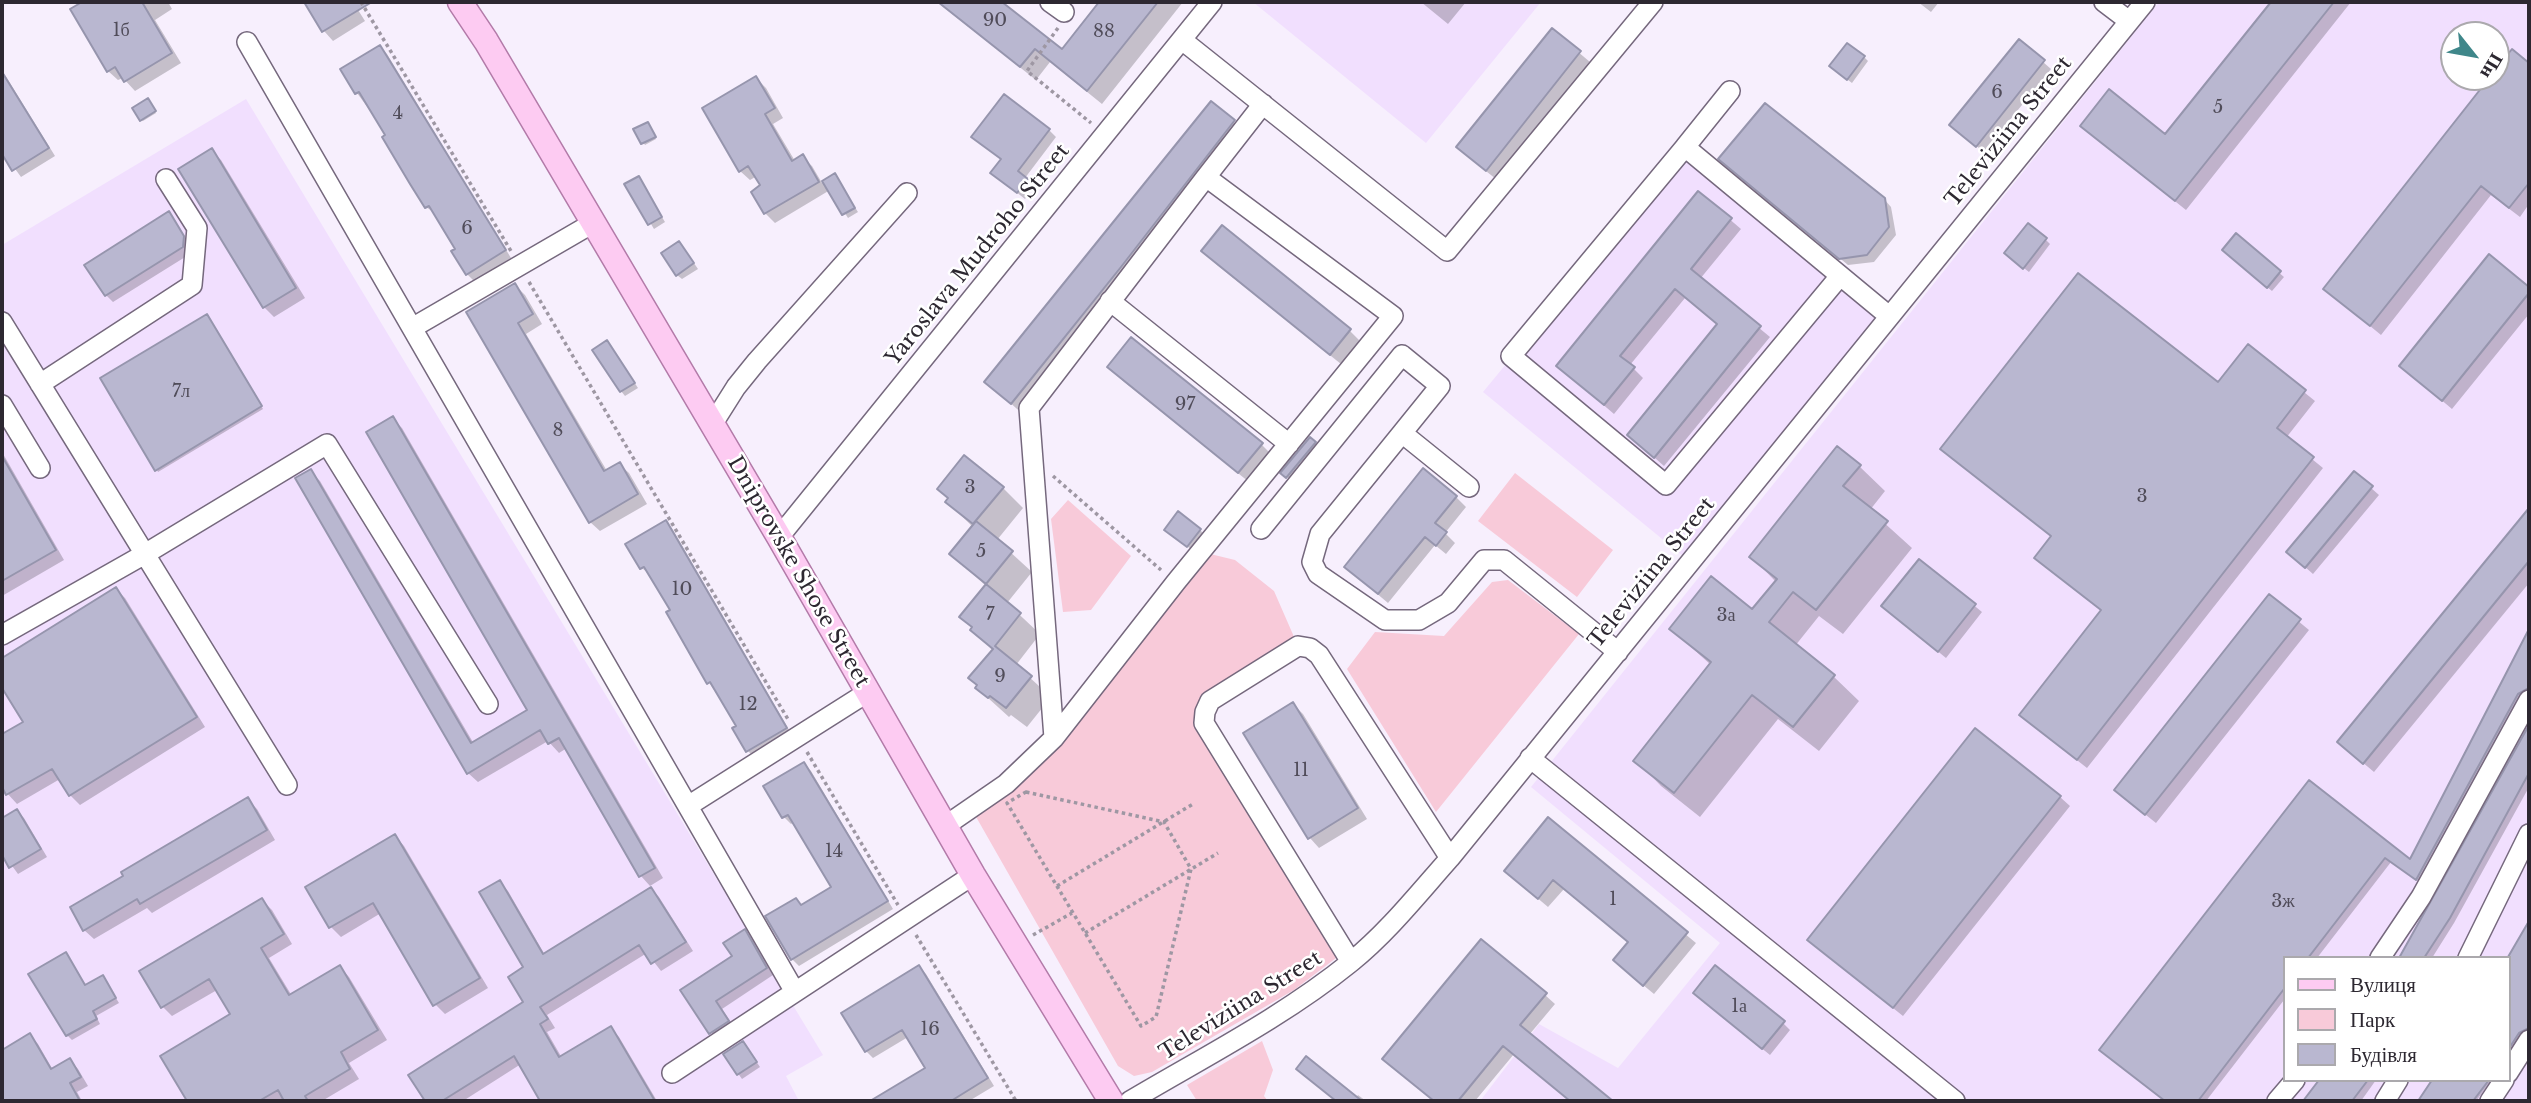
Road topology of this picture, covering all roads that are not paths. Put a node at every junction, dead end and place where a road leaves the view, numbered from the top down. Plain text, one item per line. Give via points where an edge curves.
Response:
1 (460, 2) edge
2 (477, 2) edge
3 (1212, 2) edge
4 (1653, 2) edge
5 (2104, 2) edge
6 (2145, 2) edge
7 (2129, 21) junction
8 (1182, 40) junction
9 (486, 41) junction
10 (247, 42) dead end
11 (1730, 91) dead end
12 (1263, 104) junction
13 (1685, 147) junction
14 (1206, 177) junction
15 (166, 179) dead end
16 (907, 193) dead end
17 (593, 223) junction
18 (1840, 276) junction
19 (1111, 301) junction
20 (1889, 316) junction
21 (2, 322) edge
22 (412, 328) junction
23 (40, 384) junction
24 (2, 405) edge
25 (712, 425) junction
26 (1402, 433) junction
27 (1289, 444) junction
28 (40, 468) dead end
29 (1469, 487) dead end
30 (1261, 529) dead end
31 (779, 537) junction
32 (145, 554) junction
33 (2, 635) edge
34 (1618, 652) junction
35 (868, 691) junction
36 (2529, 700) edge
37 (488, 704) dead end
38 (1054, 738) junction
39 (1530, 758) junction
40 (287, 785) dead end
41 (688, 806) junction
42 (945, 826) junction
43 (2529, 834) edge
44 (1450, 858) junction
45 (974, 875) junction
46 (2381, 956) edge
47 (2469, 956) edge
48 (1351, 962) junction
49 (795, 992) junction
50 (2529, 1040) edge
51 (2510, 1070) edge
52 (672, 1073) dead end
53 (2293, 1082) edge
54 (2397, 1082) edge
55 (2503, 1082) edge
56 (1111, 1101) edge
57 (1130, 1101) edge
58 (1955, 1101) edge
59 (2277, 1101) edge
60 (2385, 1101) edge
61 (2490, 1101) edge

1 - 9 main road
2 - 9 main road
3 - 8 street, Yaroslava Mudroho Street
4 - 12 street via 1447,251
5 - 7 street
6 - 7 street, Televiziina Street
7 - 20 street, Televiziina Street
8 - 12 street
8 - 31 street, Yaroslava Mudroho Street
9 - 17 main road, Dniprovske Shose Street
10 - 22 street
11 - 13 street
12 - 14 street
13 - 18 street
13 - 18 street via 1511,356 1521,365 1666,485
14 - 19 street
14 - 27 street via 1392,316
15 - 23 street via 197,228 192,285
16 - 25 street via 757,360
17 - 22 street
17 - 25 main road, Dniprovske Shose Street
18 - 20 street
19 - 27 street
19 - 38 street via 1029,408
20 - 34 street, Televiziina Street
21 - 23 street
22 - 41 street
23 - 32 street
24 - 28 street
25 - 31 main road, Dniprovske Shose Street
26 - 29 street
26 - 30 street via 1440,386 1402,355
26 - 34 street via 1320,534 1312,562 1318,574 1385,620 1419,620 1448,603 1484,560 1504,560
27 - 38 street
31 - 35 main road, Dniprovske Shose Street
32 - 33 street
32 - 37 street via 327,444
32 - 40 street
34 - 39 street, Televiziina Street
35 - 41 street
35 - 42 main road, Dniprovske Shose Street
36 - 46 street via 2421,897
38 - 42 street via 1006,784
39 - 44 street, Televiziina Street
39 - 58 street
41 - 49 street
42 - 45 main road, Dniprovske Shose Street
43 - 47 street
44 - 48 street, Televiziina Street via 1383,934
44 - 48 street via 1320,655 1310,648 1298,646 1210,701 1204,723
45 - 49 street
45 - 56 main road, Dniprovske Shose Street
48 - 57 street, Televiziina Street via 1300,1000
49 - 52 street
50 - 51 street
53 - 59 street
54 - 60 street
55 - 61 street

